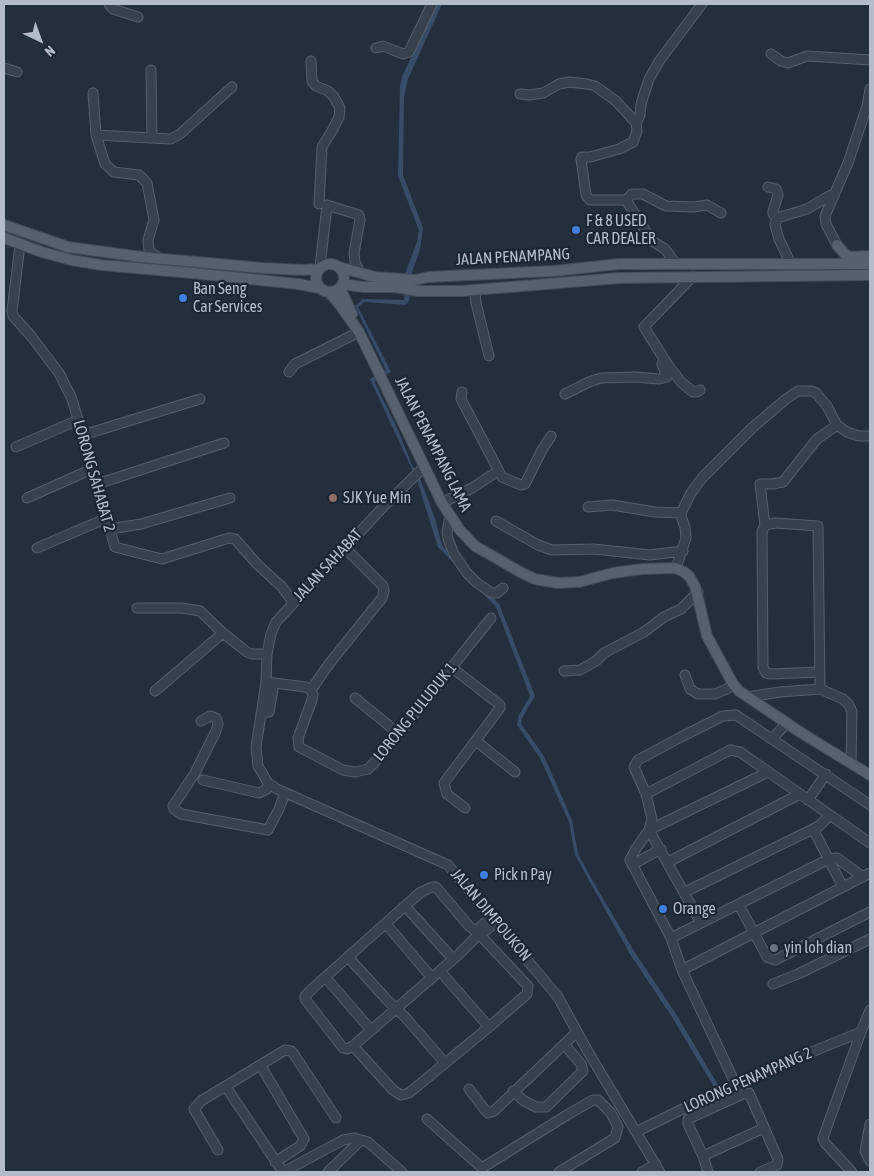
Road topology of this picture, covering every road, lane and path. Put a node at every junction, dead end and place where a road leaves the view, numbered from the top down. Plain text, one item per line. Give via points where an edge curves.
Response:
1 (109, 4) edge
2 (432, 4) edge
3 (702, 4) edge
4 (138, 18) dead end
5 (376, 48) dead end
6 (771, 54) dead end
7 (870, 60) edge
8 (311, 61) dead end
9 (4, 68) edge
10 (152, 70) dead end
11 (17, 72) dead end
12 (232, 87) dead end
13 (870, 88) edge
14 (93, 93) dead end
15 (520, 94) dead end
16 (636, 123) junction
17 (96, 135) junction
18 (152, 138) junction
19 (768, 186) dead end
20 (834, 196) junction
21 (626, 200) junction
22 (323, 204) junction
23 (721, 213) dead end
24 (777, 218) junction
25 (4, 225) edge
26 (4, 238) edge
27 (148, 240) junction
28 (20, 245) junction
29 (837, 245) junction
30 (126, 255) junction
31 (870, 256) edge
32 (159, 258) junction
33 (676, 264) junction
34 (791, 264) junction
35 (814, 264) junction
36 (870, 264) edge
37 (339, 267) junction
38 (319, 268) junction
39 (360, 273) junction
40 (870, 275) edge
41 (693, 276) junction
42 (397, 283) junction
43 (414, 285) junction
44 (342, 286) junction
45 (363, 287) junction
46 (324, 290) junction
47 (475, 290) junction
48 (350, 309) junction
49 (357, 329) junction
50 (646, 332) junction
51 (489, 356) dead end
52 (289, 372) dead end
53 (700, 390) dead end
54 (462, 392) dead end
55 (565, 394) dead end
56 (200, 399) dead end
57 (78, 420) junction
58 (837, 425) junction
59 (83, 435) junction
60 (551, 436) dead end
61 (870, 436) edge
62 (224, 443) dead end
63 (16, 447) dead end
64 (424, 466) junction
65 (92, 469) junction
66 (498, 471) junction
67 (97, 484) junction
68 (27, 498) dead end
69 (230, 498) dead end
70 (442, 503) junction
71 (588, 507) dead end
72 (681, 513) junction
73 (450, 515) junction
74 (107, 518) junction
75 (496, 521) dead end
76 (765, 525) junction
77 (110, 529) junction
78 (37, 548) dead end
79 (344, 548) junction
80 (683, 551) junction
81 (676, 568) junction
82 (503, 588) dead end
83 (698, 592) junction
84 (293, 602) junction
85 (137, 608) dead end
86 (491, 618) dead end
87 (223, 633) junction
88 (266, 654) junction
89 (451, 667) junction
90 (564, 671) dead end
91 (820, 672) junction
92 (686, 675) dead end
93 (733, 684) junction
94 (266, 685) junction
95 (820, 689) junction
96 (311, 690) junction
97 (155, 691) dead end
98 (780, 692) junction
99 (748, 697) junction
100 (355, 698) dead end
101 (765, 708) junction
102 (202, 721) dead end
103 (787, 723) junction
104 (398, 733) junction
105 (774, 738) junction
106 (851, 739) junction
107 (476, 741) junction
108 (840, 756) junction
109 (852, 763) junction
110 (515, 772) dead end
111 (768, 772) junction
112 (826, 774) junction
113 (870, 775) edge
114 (202, 780) dead end
115 (268, 783) junction
116 (285, 793) junction
117 (646, 794) junction
118 (800, 794) junction
119 (808, 800) junction
120 (870, 805) edge
121 (465, 808) dead end
122 (830, 815) junction
123 (813, 829) junction
124 (649, 830) junction
125 (870, 843) edge
126 (660, 848) junction
127 (829, 859) junction
128 (668, 862) junction
129 (632, 865) junction
130 (867, 875) edge
131 (843, 887) junction
132 (685, 892) junction
133 (739, 905) junction
134 (405, 906) junction
135 (870, 912) edge
136 (493, 920) junction
137 (701, 923) junction
138 (386, 924) junction
139 (479, 934) junction
140 (753, 934) junction
141 (671, 938) junction
142 (870, 939) edge
143 (349, 958) junction
144 (453, 959) junction
145 (682, 970) junction
146 (440, 971) junction
147 (326, 978) junction
148 (432, 978) junction
149 (773, 984) dead end
150 (397, 1009) junction
151 (870, 1013) edge
152 (489, 1027) junction
153 (371, 1030) junction
154 (578, 1032) junction
155 (861, 1032) junction
156 (564, 1044) junction
157 (353, 1046) junction
158 (445, 1063) junction
159 (261, 1066) junction
160 (735, 1082) junction
161 (226, 1087) junction
162 (469, 1089) dead end
163 (513, 1091) junction
164 (336, 1118) dead end
165 (427, 1119) dead end
166 (870, 1124) edge
167 (764, 1128) junction
168 (636, 1132) junction
169 (361, 1140) junction
170 (218, 1150) dead end
171 (703, 1156) junction
172 (870, 1161) edge
173 (276, 1162) junction
174 (658, 1168) edge
175 (482, 1170) edge
176 (328, 1172) edge
177 (402, 1172) edge
178 (559, 1172) edge
179 (642, 1172) edge
180 (708, 1172) edge
181 (760, 1172) edge
182 (852, 1172) edge

1 - 4 street via 113,9
2 - 5 street via 409,52 403,54 383,46
3 - 16 street via 654,70
6 - 7 street via 788,63 808,56
8 - 22 street via 312,82 328,91 340,108 322,147
9 - 11 street
10 - 18 street
12 - 18 street via 176,137
13 - 20 street via 848,163
14 - 17 street
15 - 16 street via 543,93 569,82 587,84 612,98
16 - 21 street via 633,142 581,159 586,195 590,200
17 - 18 street
17 - 27 street via 110,170 139,175 147,183 154,220
19 - 24 street via 776,189 778,195 773,211
20 - 24 street
20 - 29 street via 824,220
21 - 23 street via 632,194 643,194 666,206 707,205
21 - 33 street via 652,241 666,249
22 - 38 street
22 - 39 street via 359,215 354,253
24 - 34 street via 775,225 779,239
25 - 30 main road via 68,247
26 - 28 main road
27 - 30 street via 138,251
27 - 32 street via 150,251
28 - 46 main road via 101,265 298,284
28 - 57 street, LORONG SAHABAT 2 via 13,316 59,373
29 - 31 main road via 850,257
29 - 35 main road via 835,256
30 - 32 main road
32 - 38 main road via 263,268
33 - 34 main road, JALAN PENAMPANG
33 - 43 main road, JALAN PENAMPANG via 618,264 428,277
34 - 35 main road, JALAN PENAMPANG
35 - 36 main road, JALAN PENAMPANG
37 - 38 main road via 330,264
37 - 39 main road, JALAN PENAMPANG
37 - 44 main road via 344,275
38 - 46 main road via 315,278
39 - 42 main road, JALAN PENAMPANG
40 - 41 main road, JALAN PENAMPANG
41 - 47 main road, JALAN PENAMPANG via 619,278
41 - 50 street via 644,327
42 - 43 main road, JALAN PENAMPANG
42 - 45 main road, JALAN PENAMPANG
43 - 47 main road, JALAN PENAMPANG
44 - 45 main road, JALAN PENAMPANG
44 - 46 main road via 335,292
44 - 48 main road, JALAN PENAMPANG LAMA
45 - 48 main road via 351,298
46 - 49 main road, JALAN PENAMPANG LAMA
47 - 51 street
48 - 49 main road, JALAN PENAMPANG LAMA
49 - 52 street via 295,364
49 - 64 main road, JALAN PENAMPANG LAMA
50 - 53 street via 680,382 693,392
50 - 55 street via 667,377 601,378
54 - 66 street via 461,399
56 - 59 street
57 - 59 street, LORONG SAHABAT 2
57 - 63 street
58 - 61 street via 859,436
58 - 72 street via 816,393 798,391 752,428 714,466 697,485
58 - 76 street via 817,438 783,482 760,484
59 - 65 street, LORONG SAHABAT 2
60 - 66 street via 524,485 502,477
62 - 67 street
64 - 70 main road, JALAN PENAMPANG LAMA
64 - 79 street, JALAN SAHABAT
65 - 67 street, LORONG SAHABAT 2
65 - 68 street
66 - 70 street
67 - 74 street, LORONG SAHABAT 2
69 - 77 street via 141,524
70 - 73 main road, JALAN PENAMPANG LAMA
71 - 72 street via 612,505
72 - 80 street via 686,532
73 - 81 main road, JALAN PENAMPANG LAMA via 475,546 535,579 579,582 613,573
73 - 82 street via 446,532 448,539 467,573 492,593
74 - 77 street, LORONG SAHABAT 2
74 - 78 street
75 - 80 street via 552,550 594,549 650,555
76 - 91 street via 818,526
76 - 91 street via 762,532 763,667 771,674
77 - 84 street, LORONG SAHABAT 2 via 116,547 162,559 192,548 234,539
79 - 84 street, JALAN SAHABAT
79 - 96 street via 382,586 384,592
80 - 81 street
81 - 83 main road via 689,576
83 - 90 street via 681,609 589,665 580,670
83 - 93 main road via 707,636
84 - 88 street, JALAN SAHABAT via 272,628
85 - 87 street via 200,611
86 - 89 street, LORONG PULUDUK 1
87 - 88 street via 247,652
87 - 97 street
88 - 94 street, JALAN SAHABAT
89 - 104 street, LORONG PULUDUK 1
89 - 107 street via 500,705 500,710
91 - 95 street
92 - 93 street via 690,689 698,694 715,694
93 - 99 main road
94 - 96 street
94 - 115 street via 256,756 260,772
95 - 98 street
95 - 106 street via 844,699 849,705
96 - 104 street, LORONG PULUDUK 1 via 312,700 298,738 299,747 337,767 355,772 368,769
98 - 99 street
98 - 101 street
99 - 101 main road
100 - 104 street
101 - 103 main road
102 - 116 street via 210,716 216,718 216,732 174,809 181,814 268,830
103 - 105 street
103 - 108 main road
105 - 112 street
105 - 117 street via 736,715 723,716 638,760 634,767
106 - 108 street
106 - 109 street
107 - 110 street
107 - 121 street via 444,783 444,791
108 - 109 main road
109 - 113 main road
111 - 117 street via 740,752 730,750
111 - 118 street
111 - 124 street
112 - 119 street
112 - 120 street
114 - 115 street via 259,793 267,789
115 - 116 street, JALAN DIMPOUKON
116 - 136 street, JALAN DIMPOUKON via 448,865
117 - 124 street via 652,819
118 - 119 street
118 - 128 street
119 - 122 street
122 - 123 street
122 - 125 street
123 - 127 street
123 - 132 street
124 - 126 street
124 - 129 street via 631,856
126 - 128 street
126 - 129 street
127 - 130 street via 837,858
127 - 131 street
127 - 133 street
128 - 132 street
129 - 141 street
130 - 131 street
131 - 140 street
132 - 137 street
133 - 137 street
133 - 140 street
134 - 138 street
134 - 139 street via 421,892 436,888
134 - 144 street
135 - 140 street via 775,960 767,958
136 - 139 street via 480,928
136 - 154 street, JALAN DIMPOUKON via 551,987
137 - 141 street
138 - 143 street
138 - 148 street
139 - 144 street
139 - 152 street via 528,986 527,994
140 - 145 street
141 - 145 street
142 - 149 street
143 - 147 street
143 - 150 street
144 - 146 street
145 - 160 street
146 - 148 street
146 - 152 street
147 - 153 street
147 - 157 street via 305,999 343,1048
148 - 150 street
150 - 153 street
150 - 158 street
151 - 155 street
152 - 158 street
153 - 157 street
154 - 156 street
154 - 168 street, JALAN DIMPOUKON
155 - 160 street, LORONG PENAMPANG 2
155 - 182 street via 823,1138
156 - 163 street
156 - 163 street via 583,1070 546,1107 530,1104
157 - 158 street via 393,1090 401,1094 409,1094
159 - 161 street
159 - 164 street via 285,1050 291,1051
159 - 173 street via 304,1139 300,1146
160 - 168 street, LORONG PENAMPANG 2
161 - 170 street via 194,1108
161 - 173 street
162 - 163 street via 488,1113
165 - 175 street
166 - 172 street via 865,1151
167 - 171 street
167 - 171 street via 749,1093 694,1115 688,1119 688,1124
167 - 181 street via 778,1159 777,1165
168 - 174 street, JALAN DIMPOUKON
169 - 173 street via 343,1140 284,1171
169 - 176 street
169 - 177 street via 368,1142
171 - 180 street
174 - 179 street
175 - 178 street via 567,1115 598,1100 611,1113 618,1127 615,1138

